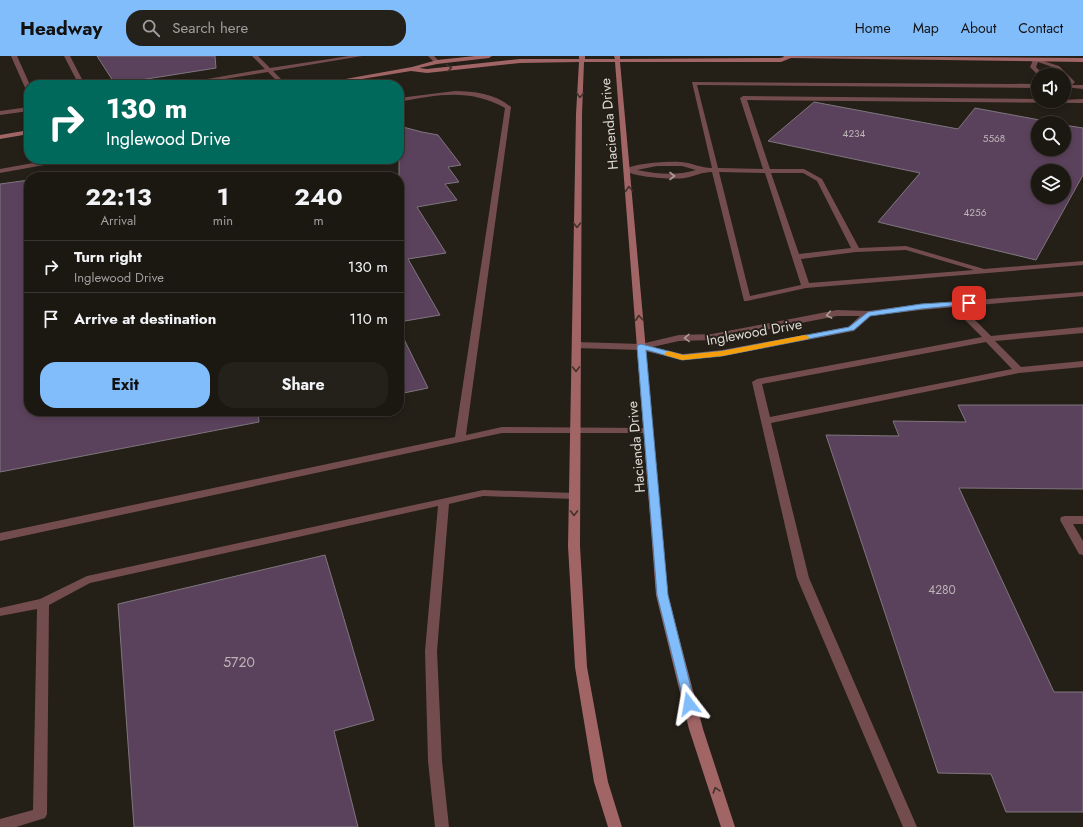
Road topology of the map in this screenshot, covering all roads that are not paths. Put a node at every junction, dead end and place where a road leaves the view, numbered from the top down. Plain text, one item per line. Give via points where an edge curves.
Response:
1 (14, 56) edge
2 (67, 56) edge
3 (256, 56) edge
4 (359, 56) edge
5 (430, 56) edge
6 (489, 56) edge
7 (788, 56) edge
8 (849, 57) edge
9 (896, 57) edge
10 (582, 58) edge
11 (618, 58) edge
12 (1036, 59) junction
13 (1083, 60) edge
14 (437, 62) junction
15 (1034, 68) edge
16 (1058, 68) edge
17 (270, 70) junction
18 (411, 70) junction
19 (25, 80) edge
20 (79, 80) edge
21 (207, 80) edge
22 (279, 80) edge
23 (347, 80) edge
24 (1031, 86) edge
25 (1071, 86) edge
26 (1083, 87) edge
27 (1076, 96) dead end
28 (404, 99) edge
29 (1031, 101) edge
30 (1071, 101) edge
31 (1082, 101) edge
32 (24, 109) edge
33 (0, 113) edge
34 (24, 133) edge
35 (0, 137) edge
36 (38, 164) edge
37 (627, 170) junction
38 (703, 170) junction
39 (716, 170) junction
40 (0, 171) edge
41 (767, 171) junction
42 (856, 250) junction
43 (796, 257) junction
44 (1083, 263) edge
45 (986, 271) junction
46 (806, 286) junction
47 (1083, 294) edge
48 (954, 304) junction
49 (868, 314) junction
50 (1083, 330) edge
51 (988, 339) junction
52 (576, 346) junction
53 (641, 347) junction
54 (1083, 364) edge
55 (1019, 370) junction
56 (766, 421) junction
57 (575, 430) junction
58 (648, 431) junction
59 (460, 439) junction
60 (574, 496) junction
61 (444, 502) junction
62 (1083, 520) edge
63 (0, 537) edge
64 (1083, 551) edge
65 (43, 603) junction
66 (0, 612) edge
67 (0, 825) edge
68 (442, 827) edge
69 (615, 827) edge
70 (728, 827) edge
71 (910, 827) edge

1 - 19 street
2 - 20 street
3 - 17 street
4 - 17 street
5 - 14 street
6 - 14 main road
7 - 8 main road
7 - 11 main road via 781,60
8 - 9 main road
9 - 12 main road
10 - 11 main road
18 -> 10 main road via 427,71 520,61
10 -> 52 main road, Hacienda Drive
11 - 37 main road, Hacienda Drive
12 - 13 main road
12 - 15 street
12 - 16 street
14 - 18 main road via 420,65
17 - 21 street
17 - 22 street
18 - 23 main road
24 - 39 street via 694,82
25 - 26 street
27 - 31 street
28 - 59 street via 459,92 480,94 496,99 508,107
29 - 41 street via 743,98
30 - 31 street
32 - 33 street
34 - 35 main road
36 - 40 street
37 - 38 street via 657,164 682,164
37 -> 38 street via 658,176 684,176
53 -> 37 main road, Hacienda Drive
38 - 39 street
39 - 41 street
39 - 46 street via 747,299
41 - 42 street via 804,171 820,180
41 - 43 street
42 - 43 street
42 - 45 street via 906,248
43 - 46 street
44 - 45 street
45 - 46 street
47 - 48 street, Inglewood Drive
48 - 49 street, Inglewood Drive
48 - 51 street
49 -> 53 street, Inglewood Drive via 837,313 712,337 679,338
49 - 53 street, Inglewood Drive via 851,328 722,353 682,357
50 - 51 street
51 - 55 street
51 - 56 street via 757,382
52 - 53 street, Inglewood Drive
52 -> 57 main road, Hacienda Drive
53 - 58 main road, Hacienda Drive
54 - 55 street
55 - 56 street
56 - 71 street via 803,578
57 - 58 street
57 - 59 street via 502,430
57 - 60 main road, Hacienda Drive
70 -> 58 main road, Hacienda Drive via 696,730 662,595
59 - 63 street
60 - 61 street via 484,493
60 -> 69 main road, Hacienda Drive via 574,546 581,667 601,782
61 - 65 street via 87,580
61 - 68 street via 431,651
62 - 64 street via 1065,520
65 - 66 street
65 - 67 street via 40,814

